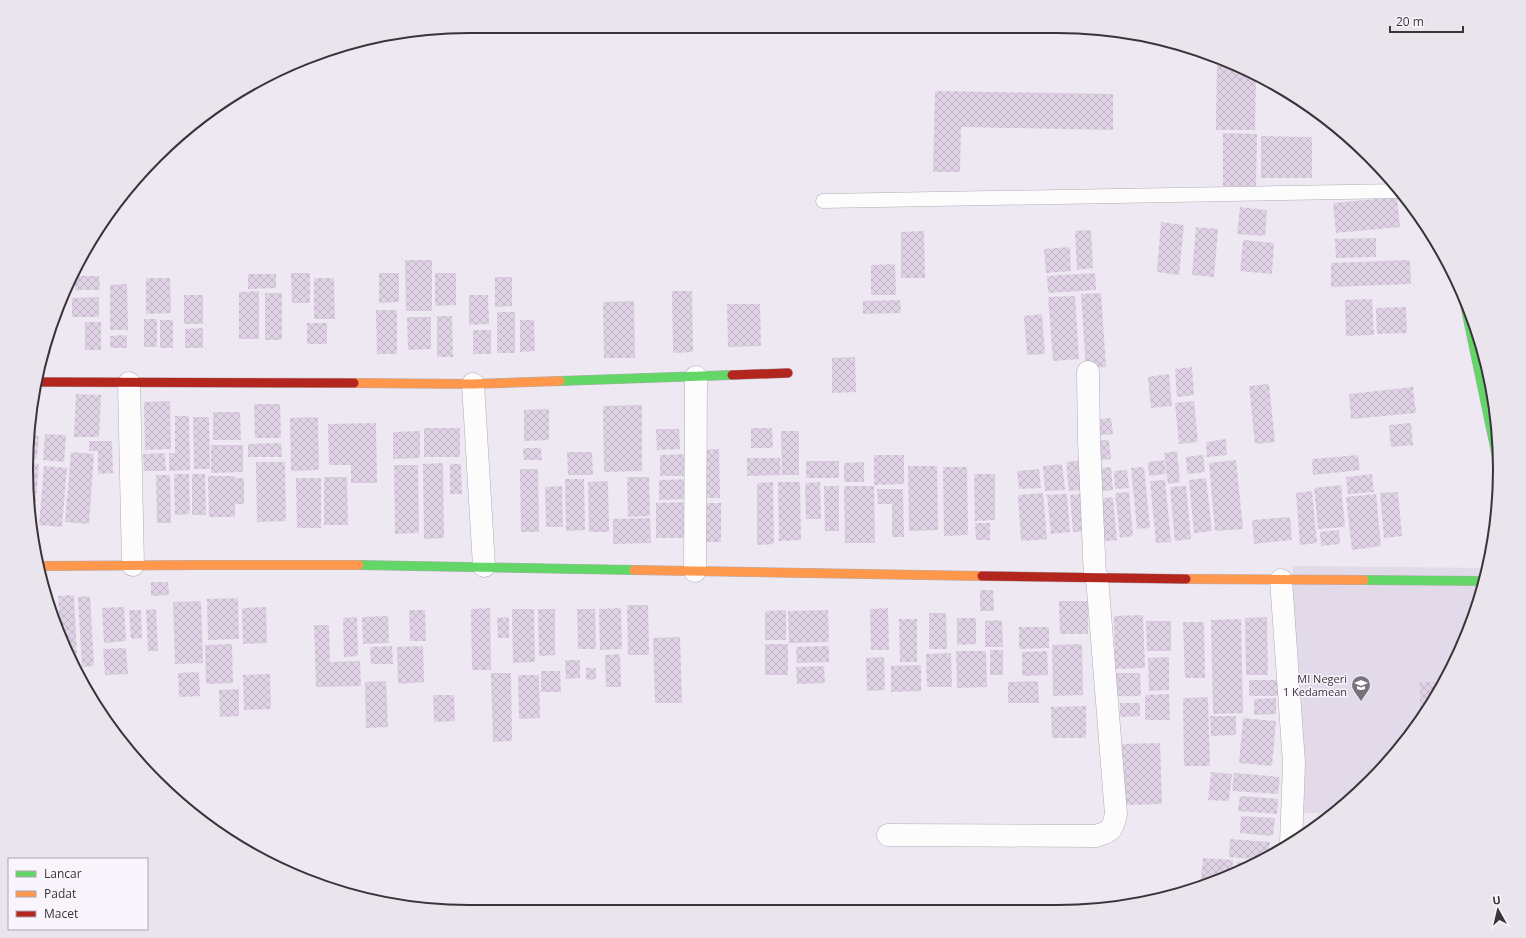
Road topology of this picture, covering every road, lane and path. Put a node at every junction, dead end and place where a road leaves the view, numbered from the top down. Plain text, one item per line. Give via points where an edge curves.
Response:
1 (1392, 191) edge
2 (823, 201) dead end
3 (1470, 330) edge
4 (1088, 372) dead end
5 (788, 373) dead end
6 (696, 377) junction
7 (41, 382) edge
8 (129, 383) junction
9 (473, 384) junction
10 (1491, 427) edge
11 (133, 565) junction
12 (44, 566) edge
13 (484, 566) junction
14 (695, 571) junction
15 (1096, 577) junction
16 (1281, 580) junction
17 (1478, 581) edge
18 (888, 835) dead end
19 (1291, 837) edge

1 - 2 lane
3 - 10 main road
4 - 15 street
5 - 6 main road
6 - 9 main road
6 - 14 street
7 - 8 main road
8 - 9 main road
8 - 11 street
9 - 13 street
11 - 12 main road
11 - 13 main road
13 - 14 main road
14 - 15 main road
15 - 16 main road
15 - 18 street via 1116,814 1113,828 1096,836
16 - 17 main road
16 - 19 street via 1294,763

